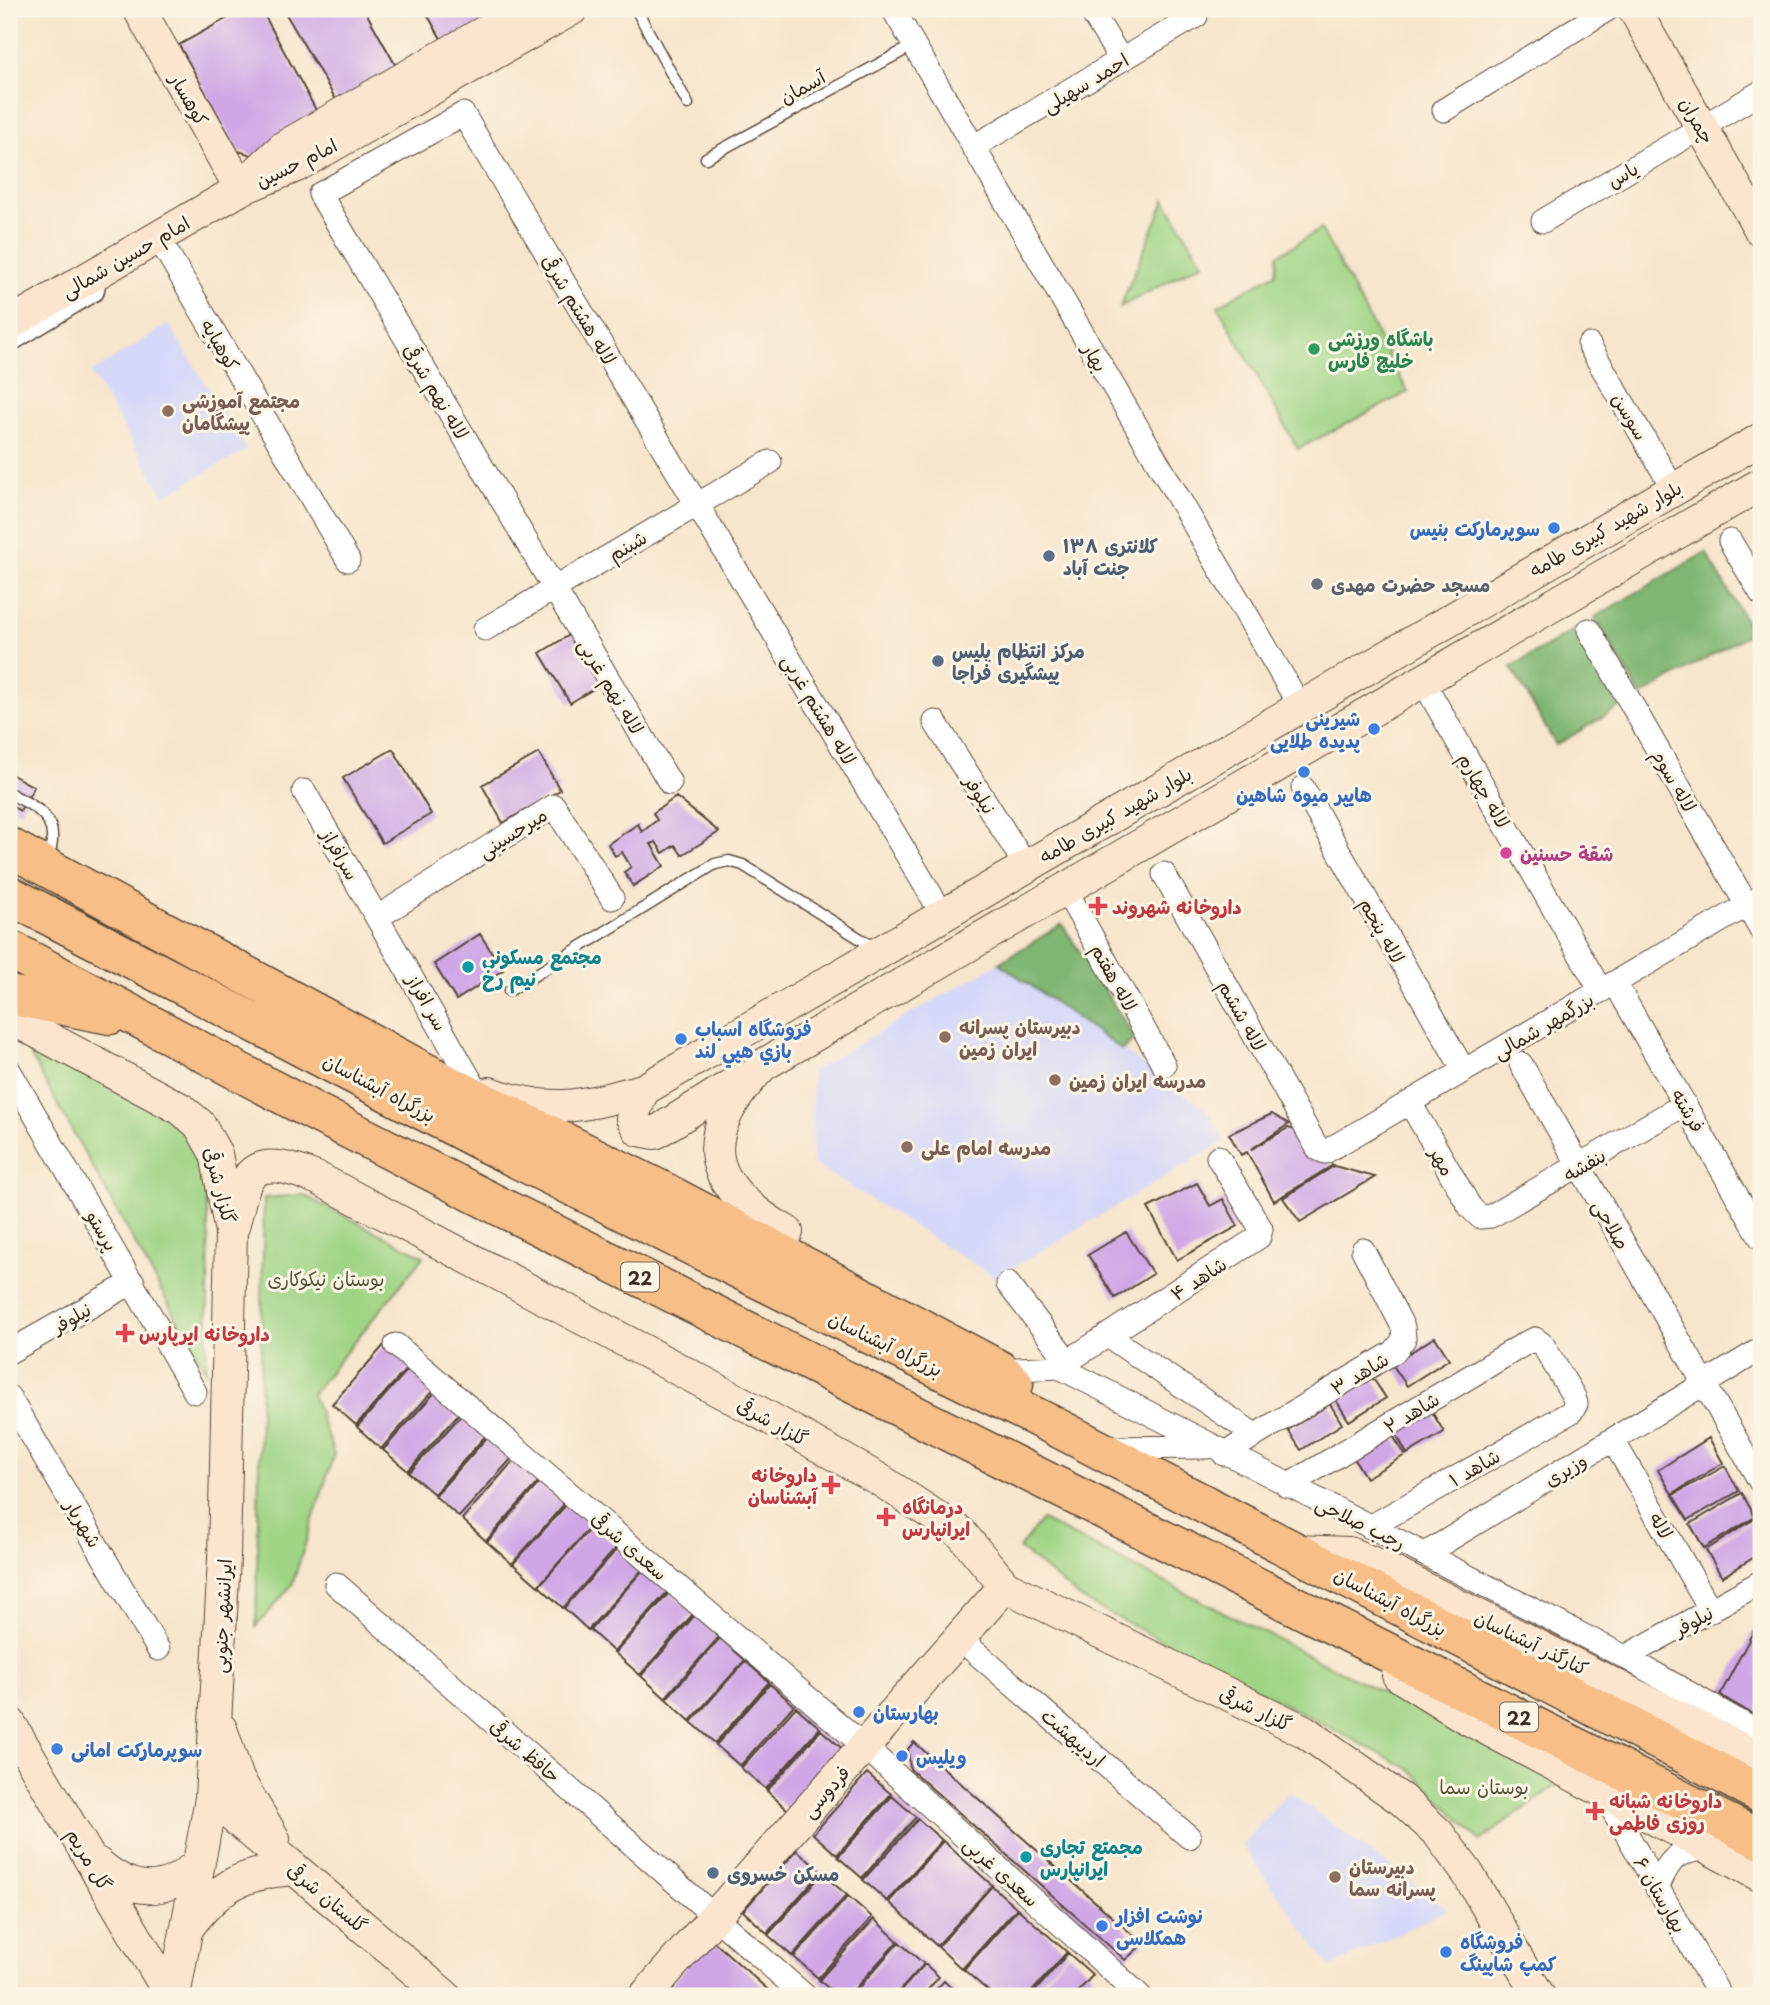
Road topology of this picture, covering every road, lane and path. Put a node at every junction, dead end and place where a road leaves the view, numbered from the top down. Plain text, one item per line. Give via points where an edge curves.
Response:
1 (139, 9) edge
2 (525, 9) edge
3 (572, 9) edge
4 (636, 9) edge
5 (893, 9) edge
6 (1090, 9) edge
7 (1608, 9) edge
8 (1634, 9) edge
9 (1193, 12) edge
10 (914, 45) junction
11 (1121, 60) junction
12 (1761, 92) edge
13 (688, 104) dead end
14 (1444, 110) dead end
15 (1702, 127) junction
16 (974, 147) junction
17 (706, 158) dead end
18 (241, 189) junction
19 (320, 194) joint
20 (1543, 221) dead end
21 (1761, 231) edge
22 (158, 237) junction
23 (88, 278) junction
24 (9, 324) edge
25 (1589, 345) dead end
26 (9, 348) edge
27 (1761, 439) edge
28 (770, 462) dead end
29 (1761, 484) edge
30 (1673, 488) junction
31 (698, 504) junction
32 (1730, 541) dead end
33 (348, 559) dead end
34 (554, 589) junction
35 (1761, 593) edge
36 (485, 629) dead end
37 (1589, 630) dead end
38 (1432, 697) dead end
39 (1300, 706) junction
40 (935, 722) dead end
41 (670, 783) dead end
42 (1303, 788) dead end
43 (304, 791) dead end
44 (9, 793) edge
45 (15, 850) edge
46 (1026, 866) junction
47 (1164, 874) dead end
48 (1065, 889) junction
49 (9, 895) edge
50 (612, 898) dead end
51 (1754, 901) edge
52 (943, 915) junction
53 (378, 917) junction
54 (1761, 930) edge
55 (9, 949) edge
56 (880, 952) junction
57 (1608, 987) junction
58 (509, 991) dead end
59 (9, 995) edge
60 (9, 1017) edge
61 (146, 1022) junction
62 (1521, 1064) dead end
63 (763, 1065) junction
64 (1164, 1065) dead end
65 (9, 1070) edge
66 (1464, 1071) junction
67 (461, 1086) junction
68 (643, 1090) junction
69 (1410, 1103) junction
70 (1685, 1104) junction
71 (1325, 1152) joint
72 (1218, 1157) dead end
73 (1580, 1167) junction
74 (1479, 1217) joint
75 (231, 1232) junction
76 (787, 1232) joint
77 (1761, 1238) edge
78 (1363, 1250) dead end
79 (133, 1282) junction
80 (1008, 1284) dead end
81 (1108, 1336) junction
82 (1535, 1339) joint
83 (396, 1345) dead end
84 (1761, 1349) edge
85 (9, 1352) edge
86 (1063, 1364) junction
87 (1000, 1370) junction
88 (946, 1372) junction
89 (1704, 1384) junction
90 (195, 1392) dead end
91 (9, 1397) edge
92 (1054, 1426) junction
93 (1255, 1436) junction
94 (1613, 1440) junction
95 (1097, 1448) junction
96 (1217, 1450) junction
97 (1761, 1483) edge
98 (1287, 1486) junction
99 (1370, 1527) junction
100 (1295, 1551) junction
101 (1425, 1554) junction
102 (1761, 1582) edge
103 (336, 1584) dead end
104 (1005, 1586) junction
105 (1275, 1598) junction
106 (1711, 1611) junction
107 (959, 1638) junction
108 (159, 1649) dead end
109 (1625, 1657) junction
110 (215, 1710) junction
111 (9, 1722) edge
112 (1761, 1734) edge
113 (864, 1746) junction
114 (1761, 1759) edge
115 (1602, 1791) junction
116 (1761, 1794) edge
117 (211, 1798) junction
118 (1189, 1837) dead end
119 (1761, 1840) edge
120 (1710, 1849) junction
121 (87, 1853) junction
122 (199, 1862) junction
123 (295, 1869) junction
124 (1761, 1876) edge
125 (1657, 1888) junction
126 (716, 1915) junction
127 (187, 1928) junction
128 (173, 1996) edge
129 (444, 1996) edge
130 (645, 1996) edge
131 (805, 1996) edge
132 (1140, 1996) edge
133 (1539, 1996) edge
134 (1720, 1996) edge

1 - 18 street, کوهسار
2 - 18 street, امام حسین via 284,147
3 - 18 street, امام حسین via 296,166
4 - 13 lane
5 - 10 street, بهار
6 - 11 street
7 - 14 street
8 - 15 street, چمران
9 - 11 street, احمد سهیلی
10 - 16 street, بهار
10 - 17 lane, آسمان
11 - 16 street, احمد سهیلی
12 - 15 street, یاس
15 - 20 street, یاس
15 - 21 street, چمران
16 - 39 street, بهار
18 - 22 street, امام حسین شمالی
19 - 31 street, لاله هشتم شرقی via 463,114
19 - 34 street, لاله نهم شرقی
22 - 23 street, امام حسین شمالی
22 - 33 street, کوهپایه
23 - 24 street, امام حسین شمالی
23 - 26 lane via 100,285 98,293
25 - 30 street, سوسن
27 - 30 street, بلوار شهید کبیری طامه
28 - 31 street, شبنم
29 - 48 street, بلوار شهید کبیری طامه
30 - 39 street, بلوار شهید کبیری طامه
31 - 34 street, شبنم
31 - 52 street, لاله هشتم غربی
32 - 35 street
34 - 36 street, شبنم
34 - 41 street, لاله نهم غربی
37 - 51 street, لاله سوم
38 - 57 street, لاله چهارم
39 - 46 street, بلوار شهید کبیری طامه
40 - 46 street, نیلوفر
42 - 66 street, لاله پنجم
43 - 53 street, سرافراز
44 - 45 lane via 41,811 53,832 51,848 45,853
45 - 67 highway
46 - 52 street, بلوار شهید کبیری طامه
47 - 71 street, لاله ششم via 1318,1149
48 - 63 street, بلوار شهید کبیری طامه
48 - 64 street, لاله هفتم
49 - 88 highway, بزرگراه آبشناسان / 22 via 489,1145
50 - 53 street, میرحسینی via 554,806
51 - 54 street, لاله سوم
51 - 57 street, بزرگمهر شمالی
52 - 56 street, بلوار شهید کبیری طامه
53 - 67 street, سر افراز
55 - 61 highway, 22
56 - 58 lane via 743,865 729,861 715,864
56 - 68 street, بلوار شهید کبیری طامه
57 - 66 street, بزرگمهر شمالی
57 - 70 street, فرشته
59 - 61 highway
60 - 75 street, گلزار شرقی via 181,1109 199,1124 216,1154
61 - 105 highway, 22
62 - 73 street, صلاحی
63 - 68 street via 655,1133 639,1130 632,1118
63 - 76 street, بلوار شهید کبیری طامه via 727,1107 719,1127 717,1154 738,1197
65 - 79 street, پرستو
66 - 69 street, بزرگمهر شمالی
67 - 68 street, بلوار شهید کبیری طامه via 553,1108 579,1107
67 - 87 highway
69 - 71 street, بزرگمهر شمالی
69 - 74 street, مهر
70 - 73 street, بنفشه
70 - 77 street, فرشته
72 - 81 street, شاهد ۴ via 1261,1229 1259,1237
73 - 74 street, بنفشه via 1491,1216
73 - 89 street, صلاحی
75 - 104 street, گلزار شرقی via 244,1186 255,1170 283,1167 319,1179 880,1480 961,1533
75 - 110 street, ایرانشهر جنوبی via 224,1558
76 - 87 highway via 950,1319
78 - 93 street, شاهد ۳ via 1405,1339 1394,1352
79 - 85 street, نیلوفر
79 - 90 street, پرستو
80 - 86 street
81 - 86 street, شاهد ۴
81 - 93 street
82 - 98 street, شاهد ۲
82 - 99 street, شاهد ۱ via 1543,1345 1576,1404 1571,1412
83 - 113 street, سعدی شرقی
84 - 89 street, وزیری
86 - 87 street
86 - 96 street, رجب صلاحی
87 - 88 street
87 - 92 highway
88 - 92 highway, بزرگراه آبشناسان / 22
89 - 94 street, وزیری
89 - 97 street, صلاحی
91 - 108 street, شهریار
92 - 95 highway, بزرگراه آبشناسان / 22
93 - 96 street, شاهد ۳
94 - 101 street, وزیری
94 - 106 street, لاله
95 - 96 street
95 - 100 highway, بزرگراه آبشناسان / 22
96 - 98 street, رجب صلاحی
98 - 99 street, رجب صلاحی
99 - 101 street, رجب صلاحی
100 - 114 street, کنارگذر آبشناسان via 1349,1553 1380,1566
100 - 116 highway, بزرگراه آبشناسان / 22
101 - 109 street, رجب صلاحی
102 - 106 street, نیلوفر
103 - 126 street, حافظ شرقی
104 - 107 street, فردوسی
104 - 133 street, گلزار شرقی via 1304,1731 1402,1800 1437,1833 1468,1874
105 - 115 street via 1464,1716
105 - 119 highway, 22
106 - 109 street, نیلوفر
107 - 113 street, فردوسی
107 - 118 street, اردیبهشت
109 - 112 street, رجب صلاحی
110 - 117 street, ایرانشهر جنوبی
110 - 123 street via 254,1810
111 - 121 street, گل مریم
113 - 126 street, فردوسی
113 - 132 street, سعدی غربی
115 - 120 street
115 - 125 street, بهارستان ۶
117 - 122 street, ایرانشهر جنوبی
117 - 123 street, گلستان شرقی
120 - 124 street
120 - 125 street via 1682,1852 1672,1859
121 - 122 street via 129,1885 152,1888 172,1883
121 - 128 street, گل مریم
122 - 127 street, ایرانشهر جنوبی
123 - 127 street via 261,1871 226,1885
123 - 129 street, گلستان شرقی
125 - 134 street, بهارستان ۶
126 - 130 street, فردوسی
126 - 131 street, حافظ شرقی
127 - 128 street, ایرانشهر جنوبی

